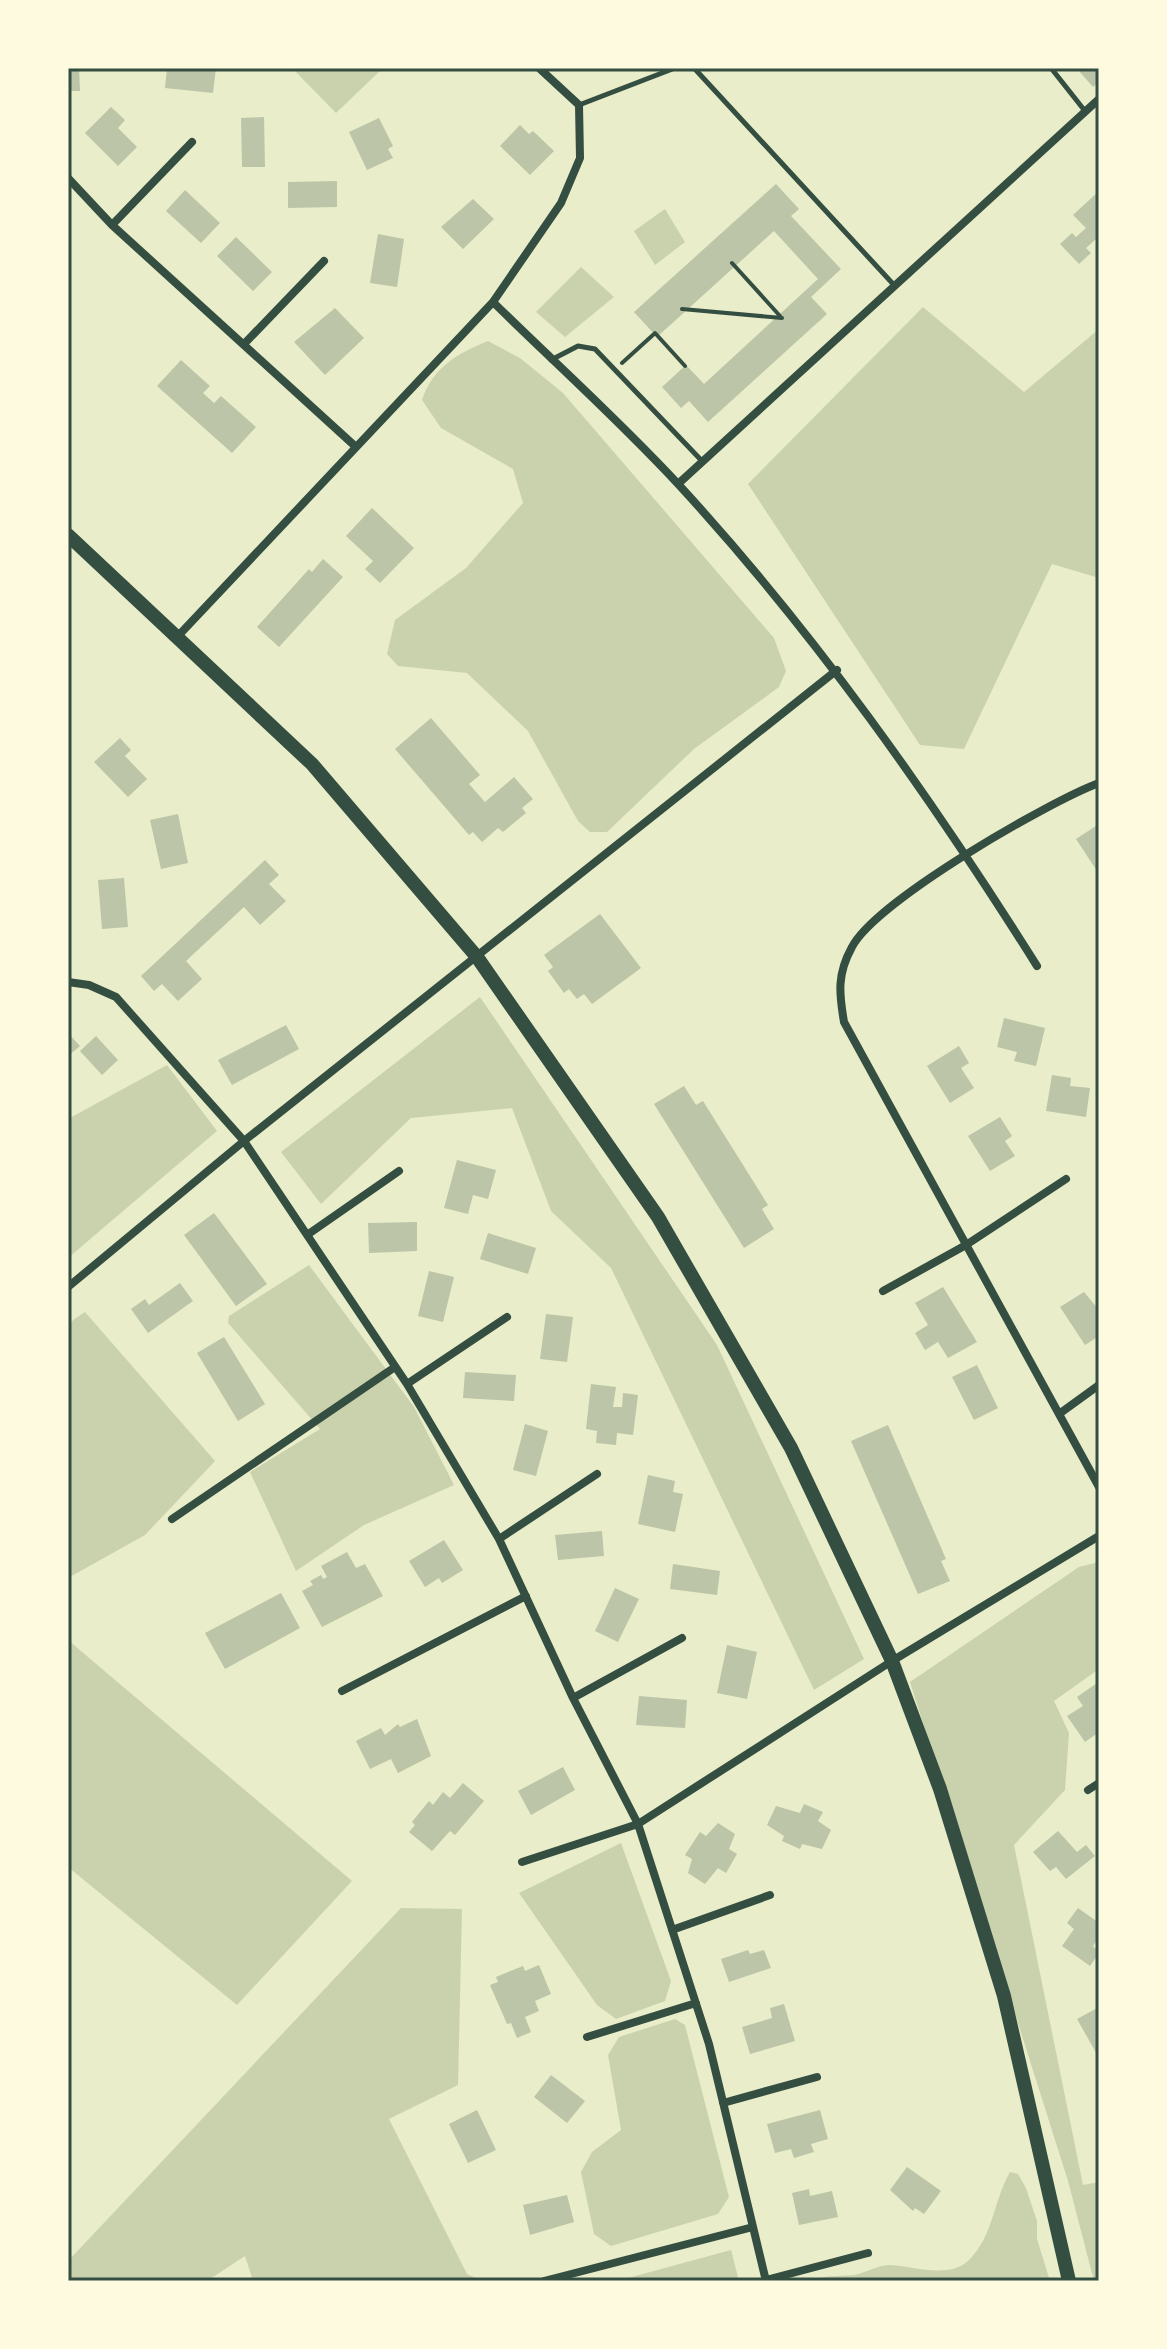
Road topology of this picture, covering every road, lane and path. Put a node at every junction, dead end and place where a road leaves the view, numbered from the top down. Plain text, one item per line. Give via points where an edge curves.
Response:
1 (539, 68) edge
2 (675, 68) edge
3 (694, 68) edge
4 (1051, 68) edge
5 (1099, 99) edge
6 (579, 105) junction
7 (1085, 111) junction
8 (192, 142) dead end
9 (68, 178) edge
10 (112, 225) junction
11 (324, 261) dead end
12 (732, 263) dead end
13 (895, 286) junction
14 (493, 302) junction
15 (682, 309) dead end
16 (245, 343) junction
17 (551, 360) junction
18 (685, 366) dead end
19 (614, 370) junction
20 (356, 447) junction
21 (702, 461) junction
22 (678, 484) junction
23 (68, 535) edge
24 (179, 635) junction
25 (837, 670) junction
26 (1099, 783) edge
27 (966, 853) junction
28 (477, 957) junction
29 (1037, 966) dead end
30 (68, 982) edge
31 (244, 1141) junction
32 (399, 1171) dead end
33 (1066, 1179) dead end
34 (307, 1235) junction
35 (966, 1245) junction
36 (68, 1287) edge
37 (883, 1291) dead end
38 (507, 1317) dead end
39 (395, 1367) junction
40 (407, 1384) junction
41 (1099, 1385) edge
42 (1059, 1414) junction
43 (597, 1474) dead end
44 (1099, 1487) edge
45 (172, 1519) dead end
46 (1099, 1536) edge
47 (499, 1539) junction
48 (526, 1596) junction
49 (682, 1638) dead end
50 (892, 1661) junction
51 (342, 1691) dead end
52 (573, 1698) junction
53 (1099, 1783) edge
54 (1088, 1790) dead end
55 (638, 1824) junction
56 (522, 1862) dead end
57 (770, 1895) dead end
58 (672, 1930) junction
59 (696, 2003) junction
60 (587, 2037) dead end
61 (817, 2077) dead end
62 (723, 2103) junction
63 (753, 2227) junction
64 (868, 2253) dead end
65 (544, 2281) edge
66 (766, 2281) edge
67 (1069, 2281) edge

1 - 6 street
2 - 6 lane
3 - 13 lane
4 - 7 lane
5 - 7 street
6 - 14 street via 580,158 561,203
7 - 13 street
8 - 10 street
9 - 10 street
10 - 16 street
11 - 16 street
12 - 15 path via 782,318
13 - 21 street
14 - 17 street
14 - 20 street
16 - 20 street
17 - 19 lane via 578,346 595,349
17 - 22 street
18 - 19 path via 654,334
19 - 21 lane
20 - 24 street
21 - 22 street
22 - 25 street
23 - 24 street
24 - 28 street via 312,764
25 - 27 street
25 - 28 street
26 - 27 street
27 - 29 street
27 - 35 street via 853,944 837,983 844,1022
28 - 31 street
28 - 50 street via 658,1217 791,1448
30 - 31 street via 116,997
31 - 34 street
31 - 36 street
32 - 34 street
33 - 35 street
34 - 39 street
35 - 37 street
35 - 42 street
38 - 40 street
39 - 40 street
39 - 45 street
40 - 47 street
41 - 42 street
42 - 44 street
43 - 47 street
46 - 50 street
47 - 48 street
48 - 51 street
48 - 52 street
49 - 52 street
50 - 55 street
50 - 67 street via 940,1789 1004,1996
52 - 55 street
53 - 54 street
55 - 56 street
55 - 58 street
57 - 58 street
58 - 59 street
59 - 60 street
59 - 62 street
61 - 62 street
62 - 63 street
63 - 65 street
63 - 66 street
64 - 66 street

